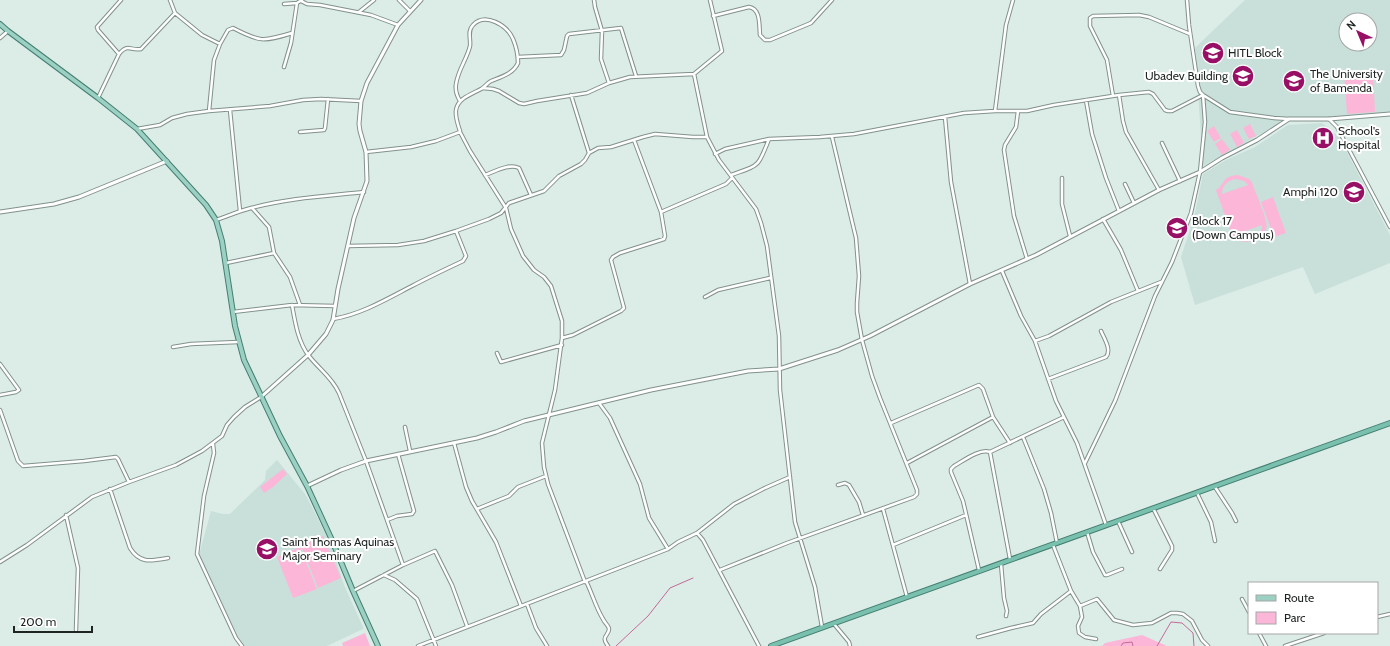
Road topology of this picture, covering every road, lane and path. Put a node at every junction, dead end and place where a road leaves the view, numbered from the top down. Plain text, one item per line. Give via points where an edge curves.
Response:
1 (121, 0) edge
2 (170, 0) edge
3 (374, 0) edge
4 (399, 0) edge
5 (421, 0) edge
6 (594, 0) edge
7 (710, 0) edge
8 (832, 0) edge
9 (1013, 0) edge
10 (1187, 0) edge
11 (302, 1) edge
12 (297, 3) junction
13 (284, 4) dead end
14 (410, 11) junction
15 (359, 12) junction
16 (175, 13) junction
17 (713, 16) junction
18 (0, 24) edge
19 (398, 25) junction
20 (602, 30) junction
21 (8, 32) junction
22 (292, 33) junction
23 (1190, 34) junction
24 (0, 38) edge
25 (220, 44) junction
26 (119, 54) junction
27 (518, 57) junction
28 (284, 67) dead end
29 (694, 74) junction
30 (636, 76) junction
31 (609, 83) junction
32 (483, 88) junction
33 (571, 95) junction
34 (1119, 95) junction
35 (1203, 95) junction
36 (1113, 96) junction
37 (98, 98) junction
38 (328, 99) junction
39 (1086, 100) junction
40 (361, 101) junction
41 (460, 101) junction
42 (230, 110) junction
43 (209, 111) junction
44 (995, 111) junction
45 (1018, 111) junction
46 (1390, 114) edge
47 (945, 117) junction
48 (1337, 118) junction
49 (1289, 119) junction
50 (1329, 119) junction
51 (1337, 127) junction
52 (137, 129) junction
53 (300, 132) dead end
54 (460, 132) junction
55 (832, 136) junction
56 (707, 137) junction
57 (769, 139) junction
58 (634, 140) junction
59 (1162, 143) dead end
60 (366, 152) junction
61 (589, 153) junction
62 (715, 154) junction
63 (166, 161) junction
64 (1200, 172) junction
65 (485, 175) junction
66 (731, 177) junction
67 (1062, 178) dead end
68 (1181, 181) junction
69 (1126, 184) dead end
70 (1159, 190) junction
71 (364, 192) junction
72 (531, 196) junction
73 (1134, 203) junction
74 (252, 208) junction
75 (506, 208) junction
76 (240, 211) junction
77 (1119, 211) junction
78 (0, 212) edge
79 (661, 212) junction
80 (1103, 219) junction
81 (216, 220) junction
82 (1390, 225) edge
83 (456, 231) junction
84 (1070, 236) junction
85 (348, 246) junction
86 (274, 254) junction
87 (1027, 259) junction
88 (226, 263) junction
89 (1002, 270) junction
90 (770, 278) junction
91 (1161, 281) junction
92 (970, 284) junction
93 (1138, 291) junction
94 (705, 297) dead end
95 (292, 305) junction
96 (300, 305) junction
97 (335, 306) junction
98 (233, 312) junction
99 (332, 320) junction
100 (1101, 331) dead end
101 (562, 338) junction
102 (862, 340) junction
103 (1035, 341) junction
104 (238, 342) junction
105 (562, 345) junction
106 (173, 348) dead end
107 (497, 353) dead end
108 (308, 355) junction
109 (0, 364) edge
110 (779, 368) junction
111 (1048, 379) junction
112 (0, 395) edge
113 (262, 397) junction
114 (599, 403) junction
115 (0, 410) edge
116 (550, 414) junction
117 (993, 417) junction
118 (1064, 417) junction
119 (890, 423) junction
120 (1390, 423) edge
121 (405, 427) dead end
122 (1024, 437) junction
123 (454, 443) junction
124 (1010, 443) junction
125 (213, 444) junction
126 (410, 451) junction
127 (990, 452) junction
128 (398, 454) junction
129 (366, 461) junction
130 (907, 463) junction
131 (1085, 463) junction
132 (546, 476) junction
133 (790, 477) junction
134 (129, 482) junction
135 (838, 485) dead end
136 (307, 486) junction
137 (1215, 487) junction
138 (110, 489) junction
139 (1197, 493) junction
140 (1153, 508) junction
141 (477, 509) junction
142 (883, 509) junction
143 (66, 515) junction
144 (863, 515) junction
145 (966, 516) junction
146 (387, 520) junction
147 (1118, 521) junction
148 (1236, 521) dead end
149 (1106, 525) junction
150 (1086, 532) junction
151 (697, 533) junction
152 (800, 538) junction
153 (1216, 541) dead end
154 (1055, 543) junction
155 (894, 545) junction
156 (668, 549) junction
157 (1132, 552) dead end
158 (168, 558) dead end
159 (1010, 559) junction
160 (0, 562) edge
161 (1001, 563) junction
162 (403, 565) junction
163 (1160, 568) dead end
164 (1122, 569) dead end
165 (720, 570) junction
166 (979, 570) junction
167 (384, 575) junction
168 (586, 581) junction
169 (353, 591) junction
170 (1071, 591) junction
171 (907, 597) junction
172 (1242, 599) dead end
173 (527, 604) junction
174 (521, 606) junction
175 (1080, 606) junction
176 (1248, 610) edge
177 (1390, 614) edge
178 (1006, 616) dead end
179 (1378, 617) edge
180 (834, 624) junction
181 (467, 626) junction
182 (822, 627) junction
183 (76, 630) dead end
184 (1260, 634) edge
185 (1321, 634) edge
186 (978, 637) dead end
187 (434, 639) junction
188 (1096, 639) dead end
189 (242, 646) edge
190 (378, 646) edge
191 (418, 646) edge
192 (436, 646) edge
193 (547, 646) edge
194 (608, 646) edge
195 (759, 646) edge
196 (771, 646) edge
197 (850, 646) edge
198 (1208, 646) edge
199 (1266, 646) edge
200 (1285, 646) edge

1 - 26 street via 97,27
2 - 16 street
3 - 15 street
4 - 14 street
5 - 14 street
6 - 20 street
7 - 17 street
8 - 17 street via 811,23 770,40 765,40 760,35 758,14 753,8
9 - 44 street via 1006,25
10 - 23 street
11 - 12 street
11 - 15 street
12 - 13 street
12 - 22 street
14 - 19 street
15 - 19 street
16 - 25 street via 202,35
16 - 26 street via 143,47 138,50 126,48
17 - 29 street via 722,51
18 - 21 main road
19 - 40 street via 368,82
20 - 27 street via 569,34 561,54
20 - 30 street via 623,30
20 - 31 street via 601,59
21 - 24 street
21 - 37 main road
22 - 25 street via 262,40 230,28
22 - 28 street
23 - 35 street via 1196,79
23 - 36 street via 1139,15 1090,18 1090,26 1107,60
25 - 43 street via 212,68
26 - 37 street
27 - 32 street via 514,69
27 - 41 street via 513,39 502,26 490,20 482,20 472,26 468,52 456,83
29 - 30 street
29 - 56 street
30 - 31 street
31 - 33 street via 591,92
32 - 33 street via 499,91 519,104
32 - 41 street
33 - 61 street
34 - 35 street via 1149,92 1165,110 1172,111
34 - 36 street
34 - 70 street via 1126,132
35 - 49 street via 1230,112
35 - 64 street via 1205,122
36 - 39 street
37 - 52 main road
38 - 40 street
38 - 42 street
38 - 53 street via 324,130
39 - 45 street
39 - 77 street via 1092,134
40 - 60 street via 360,132
41 - 54 street via 456,111
42 - 43 street
42 - 76 street
43 - 52 street via 187,114 160,125
44 - 45 street
44 - 47 street
45 - 87 street via 1016,127 1004,150 1014,216
46 - 48 street
47 - 55 street via 886,129
47 - 92 street via 951,182
48 - 50 street
48 - 51 street
49 - 50 street
49 - 64 street
50 - 51 street
51 - 82 street
52 - 63 main road
54 - 60 street via 410,147
54 - 65 street
55 - 57 street
55 - 102 street via 856,238 860,276 857,312
56 - 58 street via 655,134
56 - 62 street
57 - 62 street via 725,149
57 - 66 street via 757,165
58 - 61 street via 598,148
58 - 79 street
59 - 68 street
60 - 71 street via 367,181
61 - 72 street via 581,164 559,176 544,191
62 - 66 street
63 - 78 street via 79,197 54,204
63 - 81 main road via 206,205
64 - 68 street
64 - 91 street via 1189,219 1172,262
65 - 72 street via 516,166
65 - 75 street
66 - 79 street via 726,184
66 - 90 street via 756,209 767,246
67 - 84 street via 1062,204
68 - 70 street
69 - 73 street
70 - 73 street
71 - 74 street via 318,196
71 - 85 street via 354,218
72 - 75 street via 509,203
73 - 77 street
74 - 76 street
74 - 86 street via 269,227
75 - 83 street via 497,216
75 - 101 street via 511,229 523,256 551,286 562,321
76 - 81 street
77 - 80 street
79 - 101 street via 664,239 620,253 611,260 624,308 577,333
80 - 84 street
80 - 93 street
81 - 88 main road
83 - 85 street via 424,241 398,245
83 - 99 street via 466,256 463,261 375,306
84 - 87 street
85 - 97 street
86 - 88 street
86 - 96 street via 290,277
87 - 89 street
88 - 98 main road
89 - 92 street
89 - 103 street via 1021,316
90 - 94 street via 718,290
90 - 110 street via 779,336
91 - 93 street
91 - 131 street via 1115,401
92 - 102 street
93 - 103 street via 1050,336
95 - 96 street
95 - 98 street
95 - 108 street via 298,336
96 - 97 street
97 - 99 street
98 - 104 main road
99 - 108 street via 326,334
100 - 111 street via 1109,349 1106,357
101 - 105 street
102 - 110 street
102 - 119 street via 872,376
103 - 111 street
104 - 106 street via 191,344
104 - 113 main road
105 - 107 street via 501,362
105 - 116 street
108 - 113 street
108 - 129 street via 334,382
109 - 112 street via 19,390
110 - 114 street via 678,384
110 - 133 street
111 - 118 street
113 - 125 street via 234,417 222,436
113 - 136 main road
114 - 116 street
114 - 156 street via 613,424 640,484 649,518
115 - 134 street via 18,461 23,466 116,457
116 - 123 street
116 - 132 street via 542,443
117 - 119 street via 983,389 979,385
117 - 124 street
117 - 130 street
118 - 122 street
118 - 131 street
119 - 130 street
120 - 137 highway
121 - 126 street
122 - 124 street
122 - 154 street via 1051,512
123 - 126 street
123 - 141 street via 466,487
124 - 127 street
125 - 134 street via 176,465
125 - 189 street via 214,453 204,496 197,556
126 - 128 street
127 - 145 street via 983,451 951,469
127 - 159 street
128 - 129 street
128 - 146 street via 414,512
129 - 136 street
129 - 146 street
130 - 142 street via 917,494
131 - 149 street
132 - 141 street via 518,487 509,496
132 - 168 street
133 - 151 street via 734,504
133 - 152 street via 795,522
134 - 138 street
135 - 144 street via 849,485
136 - 169 main road
137 - 139 highway
137 - 148 street
138 - 143 street via 92,497
138 - 158 street via 134,554 149,561
139 - 140 highway
139 - 153 street via 1211,522
140 - 147 highway
140 - 163 street via 1172,546
141 - 174 street via 496,542
142 - 144 street
142 - 155 street
143 - 160 street
143 - 183 street via 78,568
144 - 152 street
145 - 155 street
145 - 166 street
146 - 162 street
147 - 149 highway
147 - 157 street
149 - 150 highway
150 - 154 highway
150 - 164 street via 1092,552 1105,575
151 - 156 street
151 - 165 street
152 - 165 street
152 - 182 street via 815,587
154 - 159 highway
154 - 170 street
155 - 171 street
156 - 168 street
159 - 161 highway
161 - 166 highway
161 - 178 street
162 - 167 street
162 - 181 street via 434,551 437,552
165 - 195 street
166 - 171 highway
167 - 169 street
167 - 187 street via 395,580 417,599
168 - 173 street
168 - 194 street via 609,628 605,636
169 - 190 main road
170 - 175 street
170 - 186 street via 1033,623
171 - 180 highway
172 - 176 street
173 - 174 street
173 - 193 street via 536,628
174 - 181 street
175 - 188 street via 1082,617 1078,626 1079,633 1085,638
175 - 198 street via 1097,599 1114,620 1133,625 1145,625 1177,613 1192,621
177 - 179 street
180 - 182 highway
180 - 197 street
181 - 187 street
182 - 196 highway
184 - 199 street
185 - 200 street
187 - 191 street
187 - 192 street

